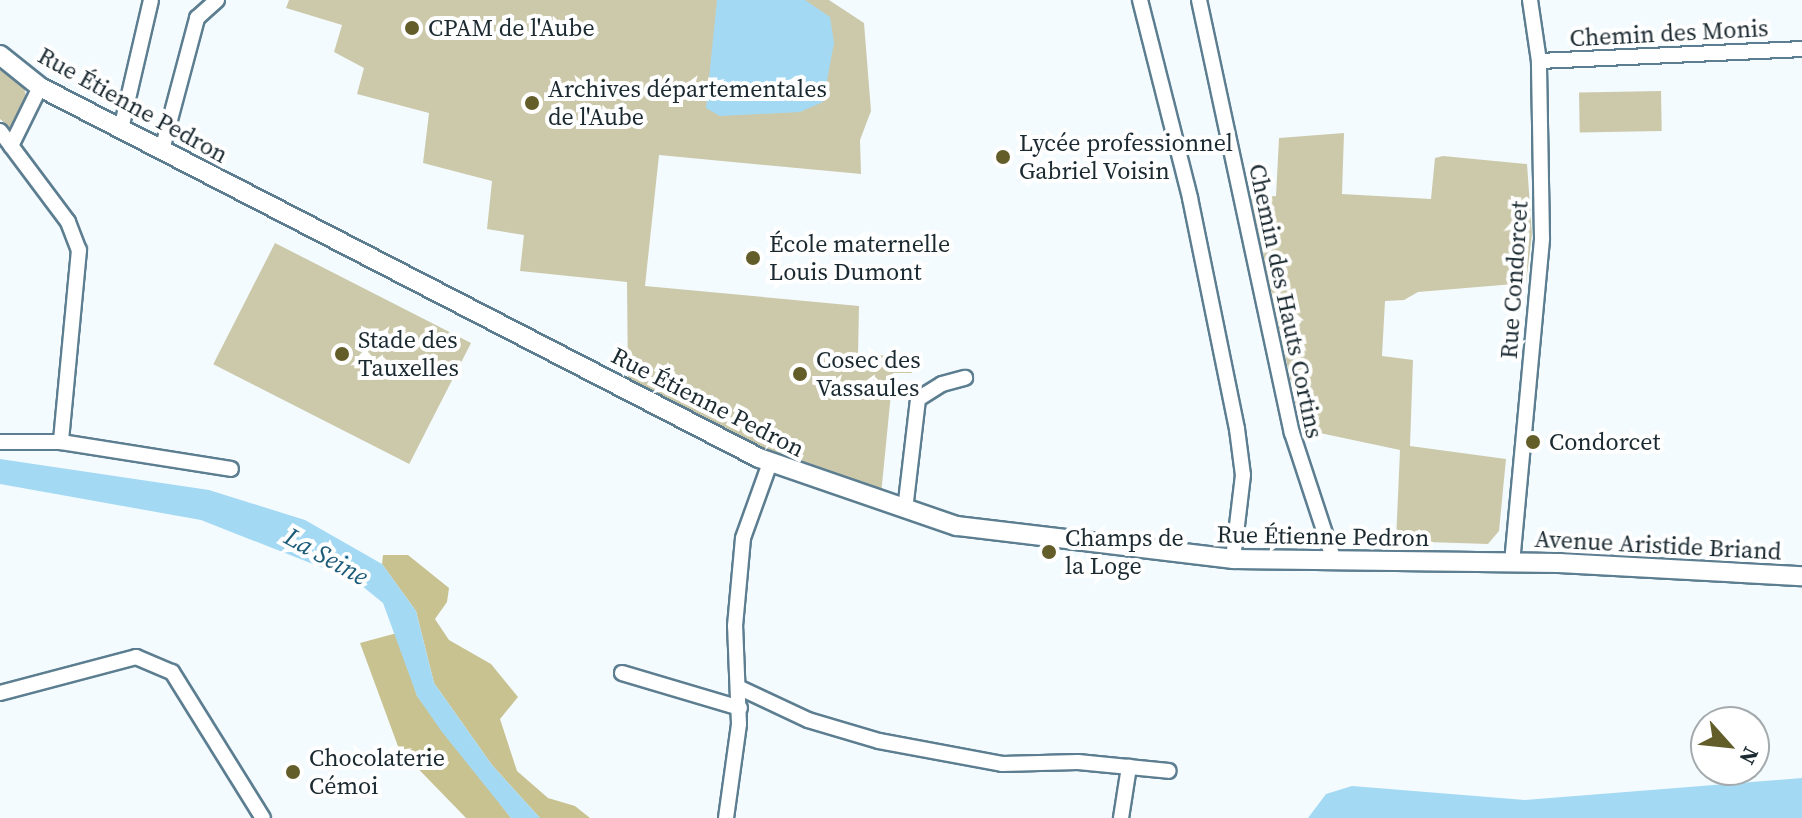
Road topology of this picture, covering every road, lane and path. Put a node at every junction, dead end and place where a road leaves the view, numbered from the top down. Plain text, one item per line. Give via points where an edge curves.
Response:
1 (151, 0) edge
2 (217, 0) edge
3 (1140, 0) edge
4 (1199, 0) edge
5 (1530, 0) edge
6 (1802, 49) edge
7 (0, 55) edge
8 (1539, 61) junction
9 (40, 87) junction
10 (121, 129) junction
11 (0, 131) edge
12 (11, 146) junction
13 (162, 150) junction
14 (965, 378) dead end
15 (0, 442) edge
16 (61, 442) junction
17 (770, 463) junction
18 (231, 469) dead end
19 (905, 510) junction
20 (1233, 559) junction
21 (1334, 561) junction
22 (1512, 563) junction
23 (1802, 576) edge
24 (622, 673) dead end
25 (740, 688) junction
26 (0, 693) edge
27 (740, 708) junction
28 (1129, 767) junction
29 (1169, 771) dead end
30 (263, 818) edge
31 (726, 818) edge
32 (1121, 818) edge

1 - 10 street
2 - 13 street via 197,18
3 - 20 street via 1190,198 1237,429 1243,475
4 - 21 street, Chemin des Hauts Cortins via 1292,433
5 - 8 street, Rue Condorcet
6 - 8 street, Chemin des Monis
7 - 9 street, Rue Étienne Pedron
8 - 22 street, Rue Condorcet via 1542,238
9 - 10 street, Rue Étienne Pedron
9 - 12 street
10 - 13 street, Rue Étienne Pedron
11 - 12 street
12 - 16 street via 68,222 79,250
13 - 17 street, Rue Étienne Pedron
14 - 19 street via 918,399
15 - 16 street
16 - 18 street
17 - 19 street, Rue Étienne Pedron
17 - 25 street via 743,538 735,626
19 - 20 street, Rue Étienne Pedron via 957,526 1023,536
20 - 21 street, Rue Étienne Pedron
21 - 22 street, Rue Étienne Pedron
22 - 23 street, Avenue Aristide Briand
24 - 27 street
25 - 27 street
25 - 28 street via 808,720 879,741 1002,764
26 - 30 street via 136,657 172,672
27 - 31 street
28 - 29 street
28 - 32 street

